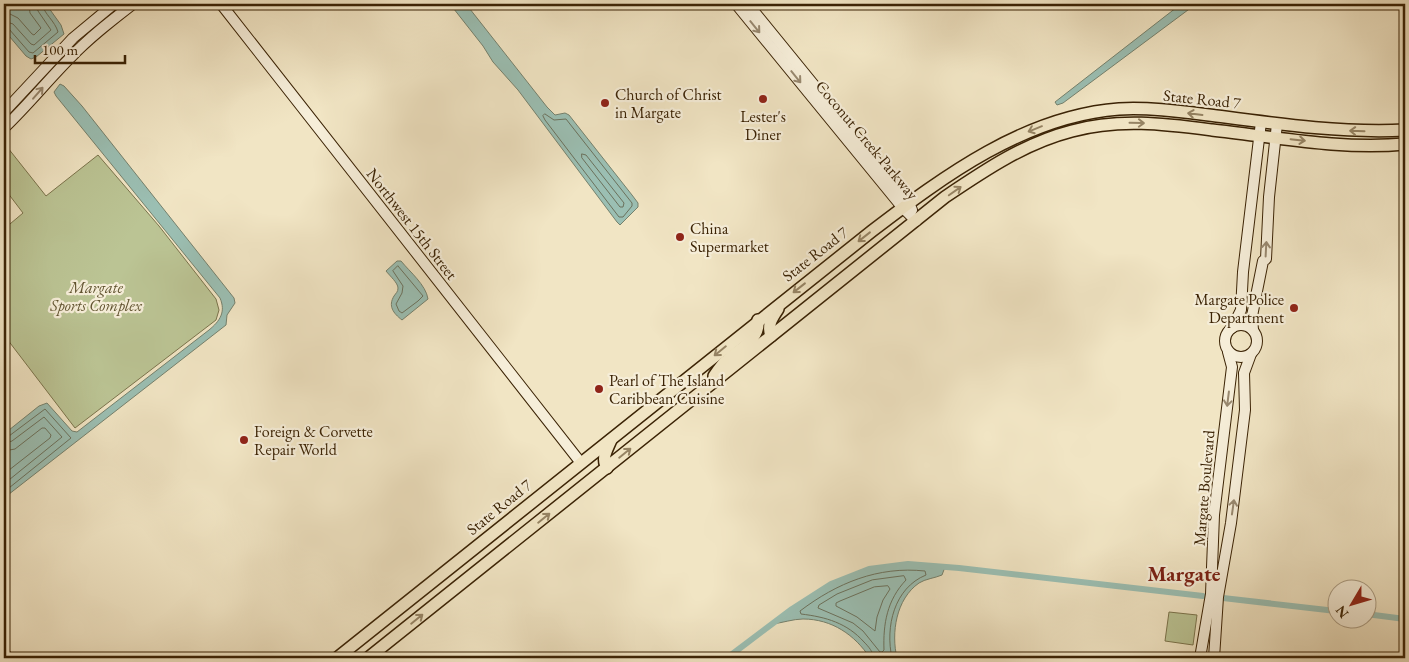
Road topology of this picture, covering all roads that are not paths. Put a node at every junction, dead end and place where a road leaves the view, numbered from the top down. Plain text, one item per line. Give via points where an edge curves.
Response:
1 (114, 4) edge
2 (133, 4) edge
3 (221, 4) edge
4 (736, 4) edge
5 (748, 4) edge
6 (780, 57) junction
7 (793, 59) junction
8 (1137, 109) junction
9 (4, 112) edge
10 (1262, 122) junction
11 (1114, 124) junction
12 (1277, 124) junction
13 (4, 128) edge
14 (1405, 130) edge
15 (1260, 136) junction
16 (1276, 137) junction
17 (1405, 144) edge
18 (1252, 188) junction
19 (1269, 197) junction
20 (906, 205) junction
21 (916, 220) junction
22 (783, 301) junction
23 (758, 320) junction
24 (1232, 328) junction
25 (1253, 330) junction
26 (771, 336) junction
27 (1228, 352) junction
28 (1251, 354) junction
29 (705, 389) junction
30 (612, 438) junction
31 (581, 463) junction
32 (606, 468) junction
33 (573, 495) junction
34 (4, 653) edge
35 (8, 658) edge
36 (337, 658) edge
37 (368, 658) edge
38 (1200, 658) edge
39 (1214, 658) edge

1 - 9 street via 73,38
13 -> 2 street via 87,40
3 - 31 street, Northwest 15th Street
4 -> 6 street, Coconut Creek Parkway
5 - 7 street, Coconut Creek Parkway
6 - 7 street via 785,61
6 -> 20 street, Coconut Creek Parkway
7 - 20 street, Coconut Creek Parkway
10 -> 8 main road, State Road 7
8 - 11 main road via 1122,115
8 -> 20 main road, State Road 7 via 1073,116 1025,133 966,165
10 - 12 main road, State Road 7
10 - 15 street
11 -> 15 main road, State Road 7 via 1160,124
21 -> 11 main road, State Road 7 via 992,166 1025,149 1074,130
14 -> 12 main road, State Road 7 via 1351,131
12 - 16 street
15 - 16 main road, State Road 7
15 - 18 street
16 -> 17 main road, State Road 7 via 1341,144
16 - 19 street
18 - 19 street via 1257,182 1262,182
18 - 24 street via 1241,310
25 -> 19 street via 1252,316 1266,259
20 - 21 street, Coconut Creek Parkway
20 -> 22 main road, State Road 7
21 - 26 main road, State Road 7
22 - 23 main road, State Road 7
22 - 26 main road via 770,323
23 - 29 main road via 754,338 725,361
23 -> 30 main road, State Road 7
24 - 25 street via 1243,325
24 - 27 street via 1225,337
25 - 28 street via 1257,345
26 - 29 main road, State Road 7
27 - 28 street via 1242,358
27 -> 38 street, Margate Boulevard via 1232,368 1214,522 1211,594
39 -> 28 street, Margate Boulevard via 1218,597 1245,410 1244,373
32 -> 29 main road, State Road 7
30 - 31 main road, State Road 7
30 - 32 main road via 604,456
31 - 33 main road via 583,478
31 - 36 main road, State Road 7
32 - 33 main road, State Road 7
37 -> 33 main road, State Road 7
34 - 35 street

